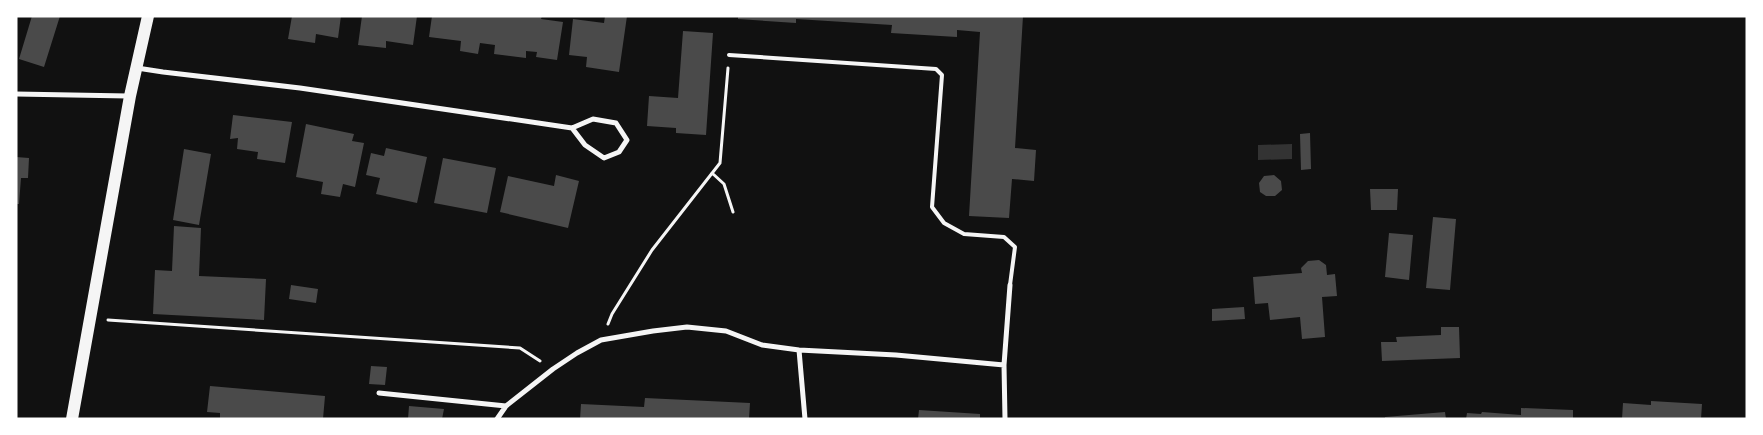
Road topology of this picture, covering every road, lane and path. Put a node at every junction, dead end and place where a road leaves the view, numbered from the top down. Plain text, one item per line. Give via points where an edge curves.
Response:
1 (148, 16) edge
2 (729, 55) joint
3 (136, 68) junction
4 (16, 94) edge
5 (130, 96) junction
6 (572, 128) junction
7 (712, 173) junction
8 (733, 212) dead end
9 (1010, 285) joint
10 (90, 318) junction
11 (601, 340) junction
12 (799, 350) junction
13 (1004, 365) junction
14 (553, 369) junction
15 (379, 394) dead end
16 (506, 406) junction
17 (72, 419) edge
18 (497, 419) edge
19 (805, 419) edge
20 (1005, 419) edge

1 - 3 main road
2 - 7 path via 720,163
2 - 9 lane via 936,69 942,75 932,207 944,222 964,234 1004,237 1015,247
3 - 5 main road
3 - 6 street via 300,88
4 - 5 street
5 - 10 main road
6 - 6 street via 585,145 604,158 619,152 627,140 616,123 593,118
7 - 8 path via 724,184
7 - 11 path via 652,250 612,314
9 - 13 street
10 - 14 path via 520,348
10 - 17 main road
11 - 12 street via 687,327 726,331 762,345
11 - 14 street
12 - 13 street
12 - 19 street
13 - 20 street
14 - 16 street
15 - 16 street
16 - 18 street

